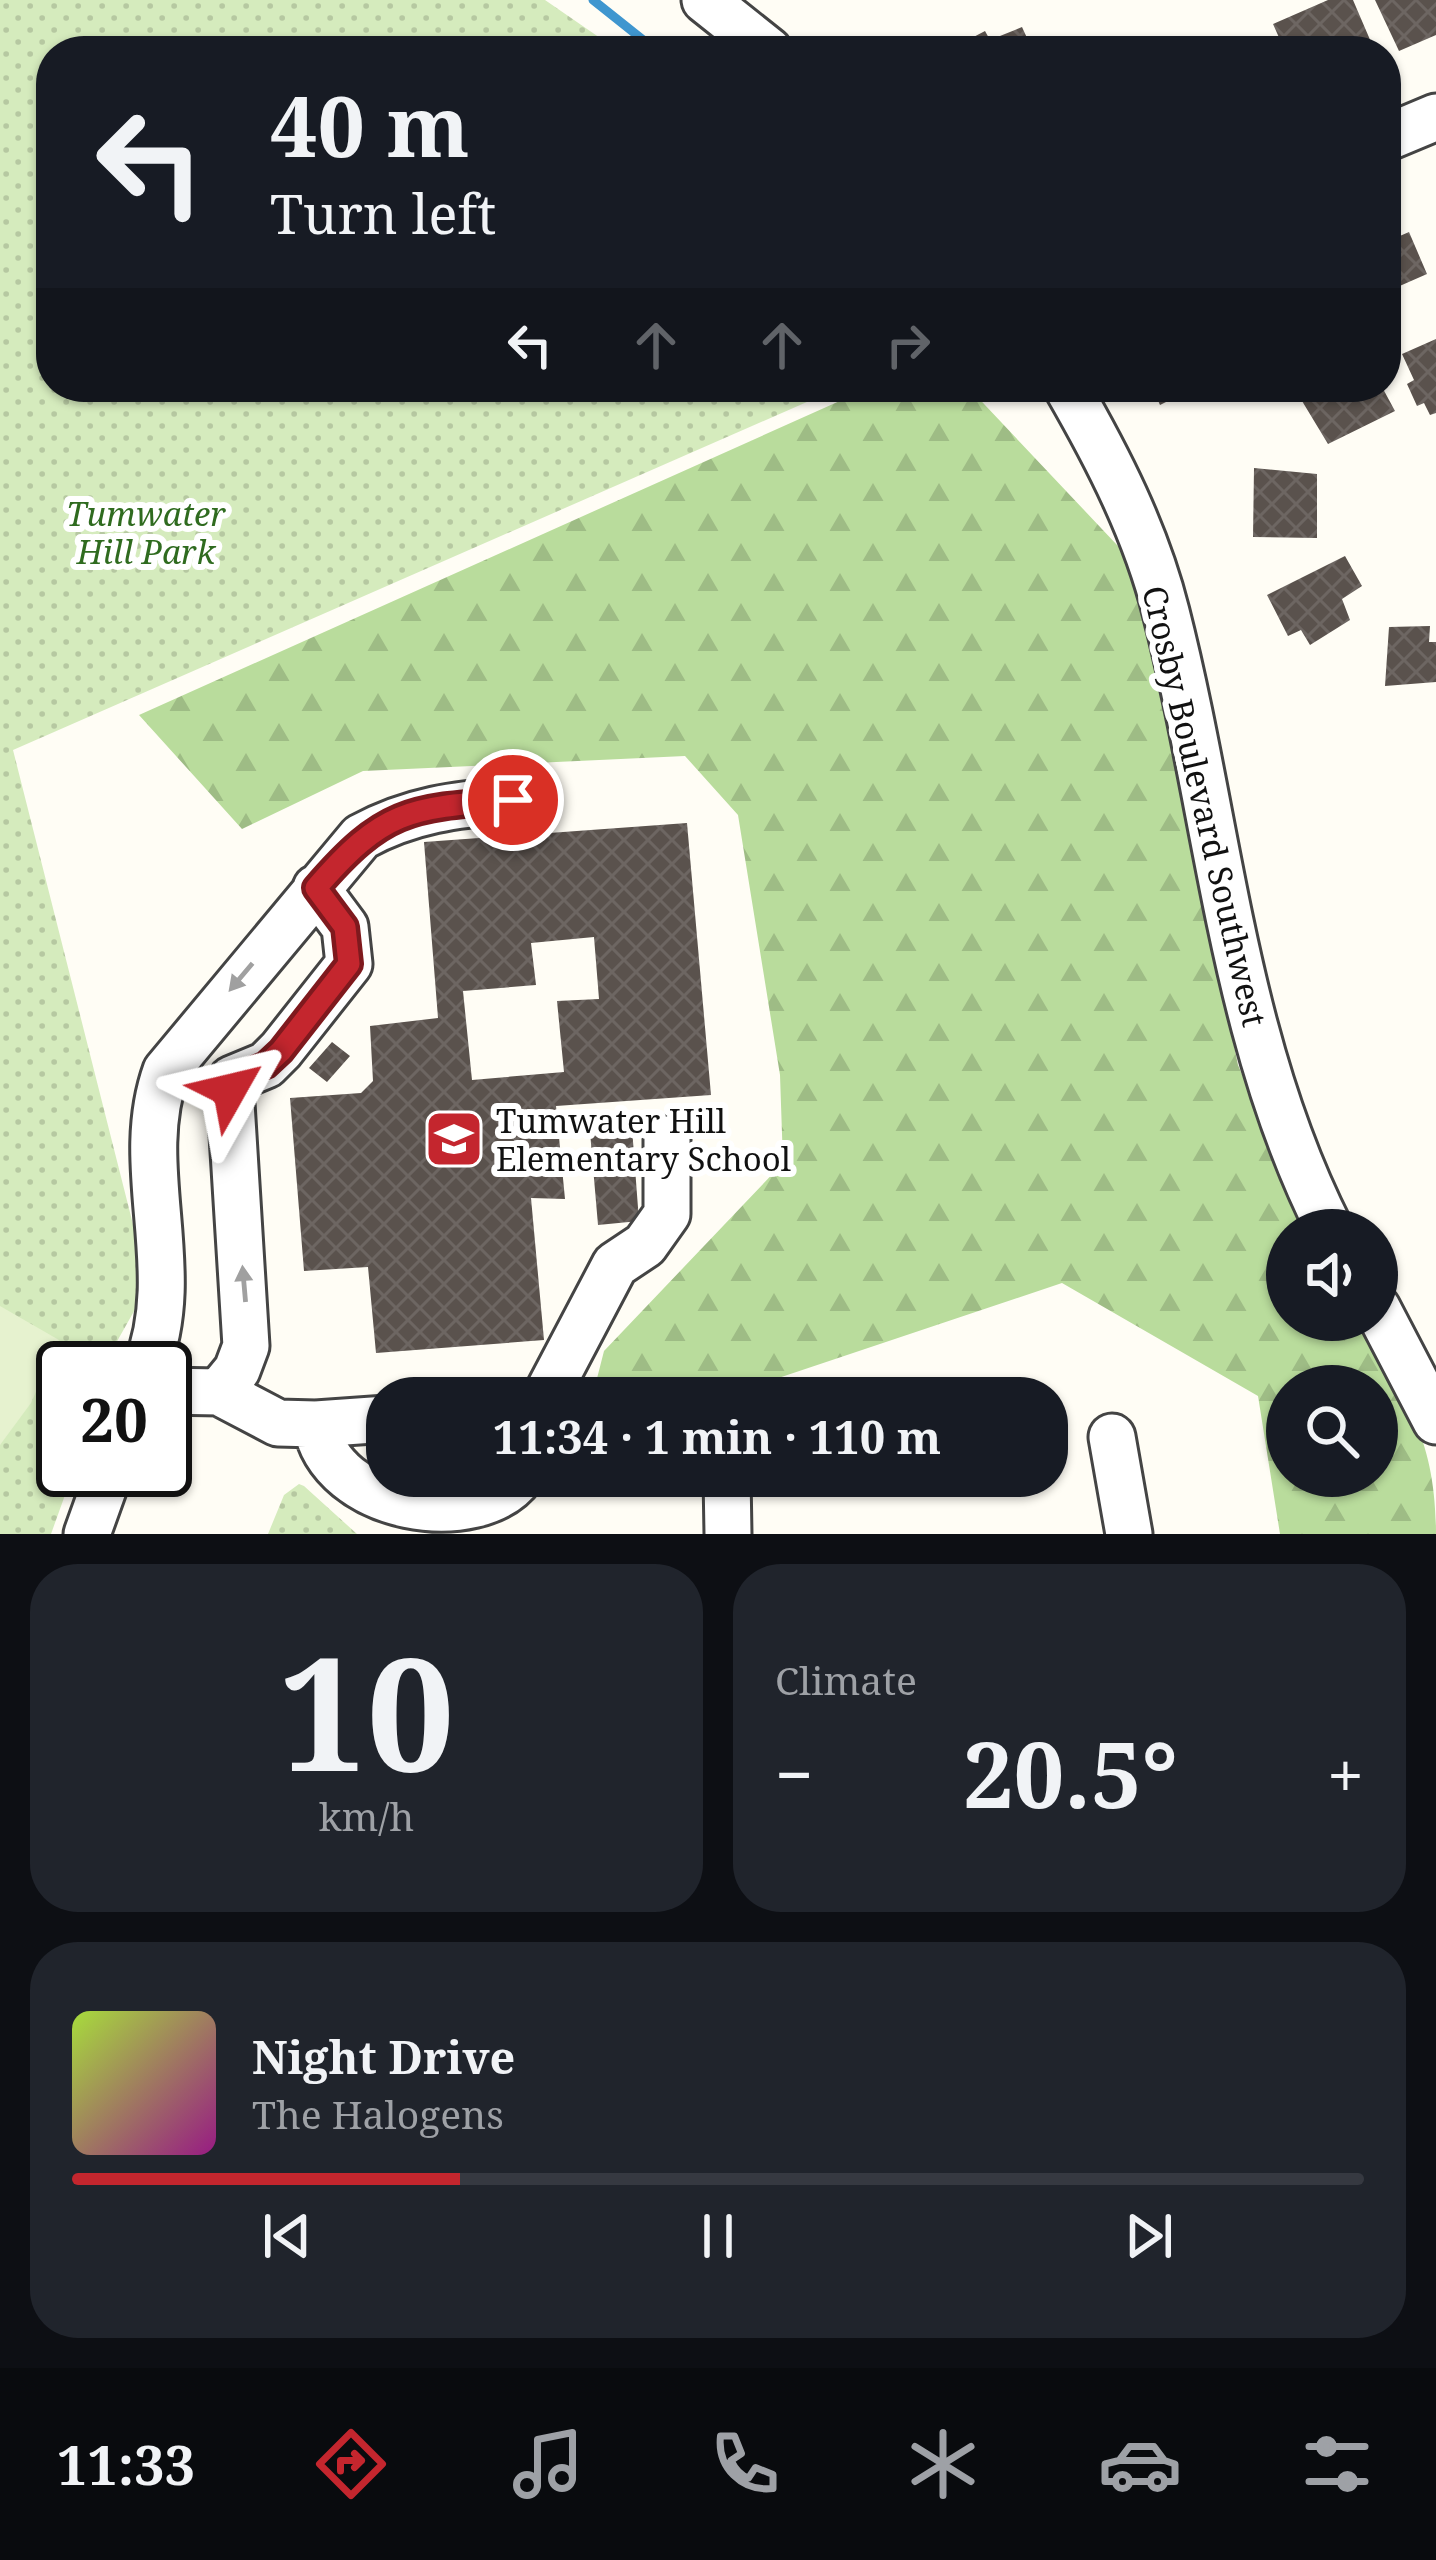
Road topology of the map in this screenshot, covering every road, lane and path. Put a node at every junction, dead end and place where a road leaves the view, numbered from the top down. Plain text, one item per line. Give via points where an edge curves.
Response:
1 (705, 0) edge
2 (750, 36) edge
3 (1436, 117) edge
4 (1401, 132) edge
5 (1076, 402) edge
6 (513, 800) dead end
7 (316, 888) junction
8 (667, 1139) dead end
9 (1322, 1209) edge
10 (153, 1341) edge
11 (1395, 1341) edge
12 (556, 1377) edge
13 (192, 1392) edge
14 (219, 1393) junction
15 (1434, 1412) edge
16 (366, 1420) edge
17 (316, 1424) junction
18 (1112, 1437) dead end
19 (100, 1497) edge
20 (510, 1497) edge
21 (727, 1497) edge
22 (87, 1534) edge
23 (728, 1534) edge
24 (1129, 1534) edge

1 - 2 street
3 - 4 street
5 - 9 street, Crosby Boulevard Southwest via 1118,476 1166,609 1263,1061
6 - 7 street via 396,817 361,837
7 -> 10 street via 166,1071 152,1111 165,1299
14 -> 7 street via 237,1370 247,1329 230,1087 281,1051 349,964 345,927
8 - 12 street via 667,1214 645,1245 615,1265
11 - 15 street
13 - 14 street
14 - 17 street via 278,1423
16 - 17 street
17 - 20 street via 330,1465 408,1528 473,1525
18 - 24 street
19 - 22 street
21 - 23 street

